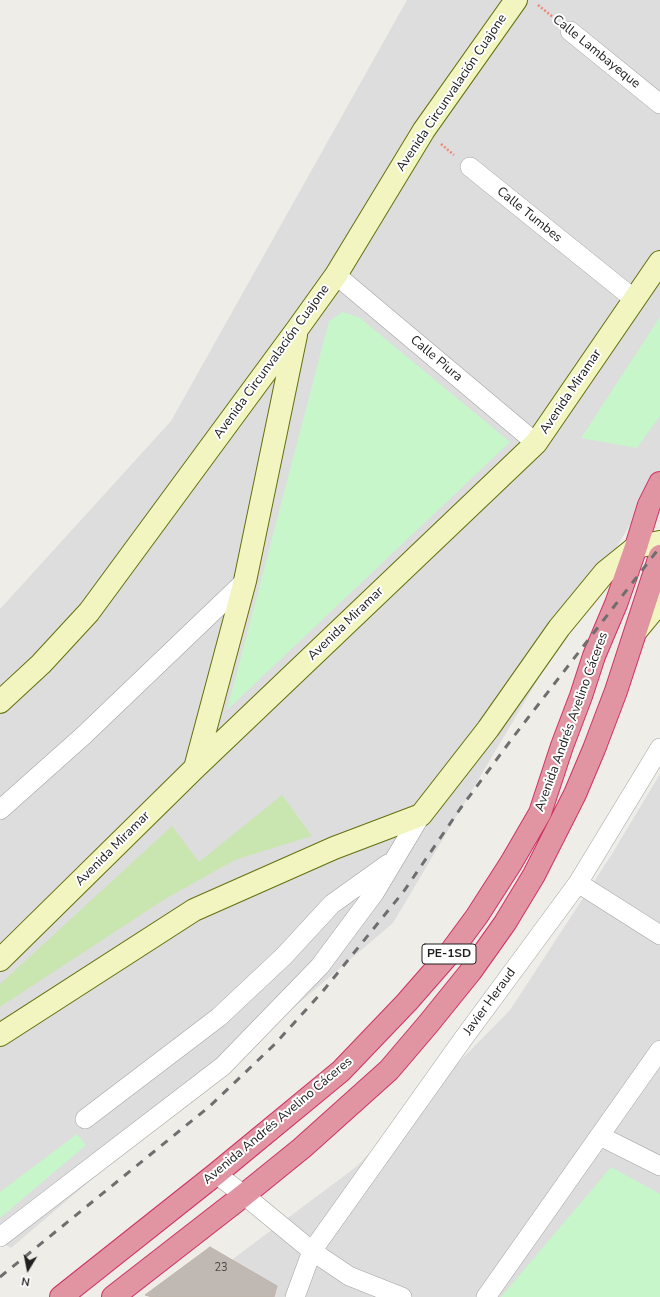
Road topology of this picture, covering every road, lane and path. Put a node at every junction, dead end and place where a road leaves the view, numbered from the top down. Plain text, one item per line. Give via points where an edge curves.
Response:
1 (516, 0) edge
2 (537, 4) dead end
3 (570, 31) joint
4 (660, 104) edge
5 (424, 130) junction
6 (470, 168) joint
7 (660, 262) edge
8 (336, 275) junction
9 (634, 299) junction
10 (298, 328) junction
11 (536, 443) junction
12 (660, 483) edge
13 (660, 542) edge
14 (636, 547) junction
15 (660, 556) edge
16 (245, 581) junction
17 (660, 602) edge
18 (636, 631) junction
19 (0, 702) edge
20 (660, 748) edge
21 (194, 768) junction
22 (0, 810) edge
23 (421, 814) junction
24 (394, 859) junction
25 (578, 883) junction
26 (660, 935) edge
27 (0, 960) edge
28 (0, 1035) edge
29 (660, 1050) edge
30 (85, 1119) dead end
31 (600, 1136) junction
32 (660, 1166) edge
33 (216, 1174) junction
34 (244, 1195) junction
35 (0, 1237) edge
36 (312, 1251) junction
37 (118, 1295) edge
38 (61, 1297) edge
39 (295, 1297) edge
40 (402, 1297) edge
41 (486, 1297) edge

1 - 5 main road, Avenida Circunvalación Cuajone
2 - 3 path, Calle Lambayeque
3 - 4 street, Calle Lambayeque
5 - 6 path
5 - 8 main road, Avenida Circunvalación Cuajone
6 - 9 street, Calle Tumbes
7 - 9 main road, Avenida Miramar
8 - 10 main road, Avenida Circunvalación Cuajone
8 - 11 street, Calle Piura
9 - 11 main road, Avenida Miramar
10 - 16 main road
10 - 19 main road, Avenida Circunvalación Cuajone via 89,612 41,664
11 - 21 main road, Avenida Miramar
12 - 14 highway, Avenida Andrés Avelino Cáceres / PE-1SD
13 - 14 main road
14 - 23 main road via 605,572 583,597 488,729
14 - 33 highway, Avenida Andrés Avelino Cáceres / PE-1SD via 594,656 540,813 477,916 408,1002 341,1071
15 - 18 highway, Avenida Andrés Avelino Cáceres / PE-1SD
16 - 21 main road
16 - 22 street via 83,736
17 - 18 main road
18 - 34 highway, Avenida Andrés Avelino Cáceres / PE-1SD via 575,794 534,875 471,971 389,1070 302,1148
20 - 25 street, Javier Heraud
21 - 27 main road, Avenida Miramar
23 - 24 street
23 - 28 main road via 334,848 194,910
24 - 30 street via 332,904 284,956 219,1017
24 - 35 street via 375,892 320,966 223,1066
25 - 26 street
25 - 36 street, Javier Heraud
29 - 31 street
31 - 32 street
31 - 41 street
33 - 34 street
33 - 38 highway, Avenida Andrés Avelino Cáceres / PE-1SD
34 - 36 street
34 - 37 highway, Avenida Andrés Avelino Cáceres / PE-1SD
36 - 39 street, Javier Heraud
36 - 40 street via 349,1276

